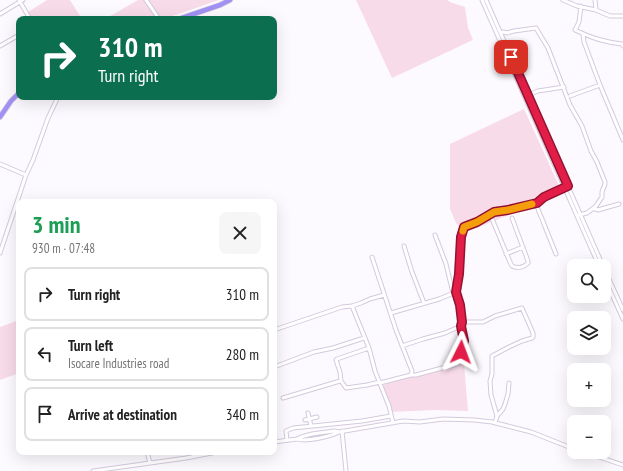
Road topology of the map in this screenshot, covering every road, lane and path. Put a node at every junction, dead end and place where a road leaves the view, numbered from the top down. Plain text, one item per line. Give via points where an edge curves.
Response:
1 (146, 0) edge
2 (230, 0) edge
3 (482, 0) edge
4 (486, 0) edge
5 (563, 0) edge
6 (595, 0) edge
7 (20, 1) edge
8 (581, 6) junction
9 (596, 10) junction
10 (0, 14) edge
11 (28, 16) edge
12 (157, 16) edge
13 (188, 16) edge
14 (623, 16) edge
15 (495, 25) junction
16 (501, 33) junction
17 (584, 34) junction
18 (16, 37) edge
19 (0, 46) edge
20 (623, 46) edge
21 (600, 85) junction
22 (564, 87) junction
23 (528, 95) junction
24 (16, 96) edge
25 (570, 96) dead end
26 (57, 100) edge
27 (0, 117) edge
28 (623, 140) edge
29 (0, 164) edge
30 (26, 175) junction
31 (566, 186) junction
32 (18, 199) edge
33 (537, 203) junction
34 (16, 204) edge
35 (619, 204) dead end
36 (593, 209) junction
37 (490, 214) junction
38 (579, 215) junction
39 (512, 218) dead end
40 (435, 235) dead end
41 (404, 246) dead end
42 (523, 247) junction
43 (0, 251) edge
44 (506, 254) junction
45 (556, 254) dead end
46 (372, 257) dead end
47 (596, 259) edge
48 (600, 259) edge
49 (611, 283) edge
50 (611, 292) edge
51 (454, 293) junction
52 (384, 295) junction
53 (424, 303) junction
54 (352, 306) junction
55 (623, 310) edge
56 (391, 313) junction
57 (623, 319) edge
58 (462, 322) junction
59 (461, 326) junction
60 (277, 329) edge
61 (364, 338) junction
62 (402, 346) junction
63 (369, 348) junction
64 (277, 366) edge
65 (411, 376) junction
66 (341, 381) junction
67 (380, 383) junction
68 (509, 383) dead end
69 (283, 398) dead end
70 (308, 413) dead end
71 (391, 416) junction
72 (497, 416) junction
73 (317, 417) dead end
74 (310, 419) junction
75 (305, 420) dead end
76 (393, 423) junction
77 (495, 423) junction
78 (311, 426) junction
79 (340, 432) junction
80 (287, 440) junction
81 (277, 442) edge
82 (567, 446) edge
83 (148, 455) edge
84 (199, 455) edge
85 (605, 459) edge
86 (150, 463) junction
87 (623, 465) edge
88 (92, 471) edge
89 (97, 471) edge
90 (346, 471) edge

1 - 12 street
2 - 13 highway
3 - 15 street
4 - 15 street
5 - 8 street
6 - 9 street
7 - 10 street
7 - 11 street
8 - 9 street
8 - 17 street via 575,30
9 - 14 street via 610,16
15 - 16 street
15 - 31 street
16 - 22 street via 536,28 548,48
16 - 23 street
17 - 20 street
17 - 21 street via 584,42
18 - 19 street
21 - 25 street
21 - 28 street
22 - 23 street
22 - 36 street via 605,182 602,197
23 - 31 street
24 - 27 highway
26 - 30 street
29 - 30 street
30 - 32 street
31 - 33 street
31 - 38 street
33 - 37 street
33 - 45 street via 538,212
34 - 43 street
35 - 36 street
36 - 38 street
37 - 44 street
37 - 51 street via 464,227 459,274
38 - 47 street
38 - 48 street
39 - 42 street
40 - 51 street
41 - 53 street
42 - 44 street
42 - 44 street via 528,261 523,267 512,266
46 - 52 street
49 - 55 street
50 - 57 street
51 - 53 street
51 - 58 street via 460,305
52 - 54 street
52 - 56 street
53 - 56 street
54 - 60 street
54 - 61 street
56 - 62 street
58 - 59 street
58 - 72 street via 483,322 522,308 533,333 532,338 492,356 490,395
59 - 62 street
59 - 65 street via 464,341 459,362
61 - 63 street
61 - 64 street via 309,353
62 - 65 street via 412,369
63 - 66 street via 336,360
63 - 67 street
65 - 67 street
66 - 67 street via 346,388
66 - 69 street
67 - 71 street
68 - 72 street via 505,404
70 - 74 street
71 - 76 street
71 - 78 street
72 - 77 street
73 - 74 street
74 - 75 street
74 - 78 street
76 - 77 street via 443,419
76 - 79 street
77 - 82 street via 531,432
78 - 80 street via 286,431
79 - 80 street via 312,434
79 - 90 street
80 - 81 street
83 - 86 street
84 - 86 street
85 - 87 street
86 - 89 street
88 - 89 street

